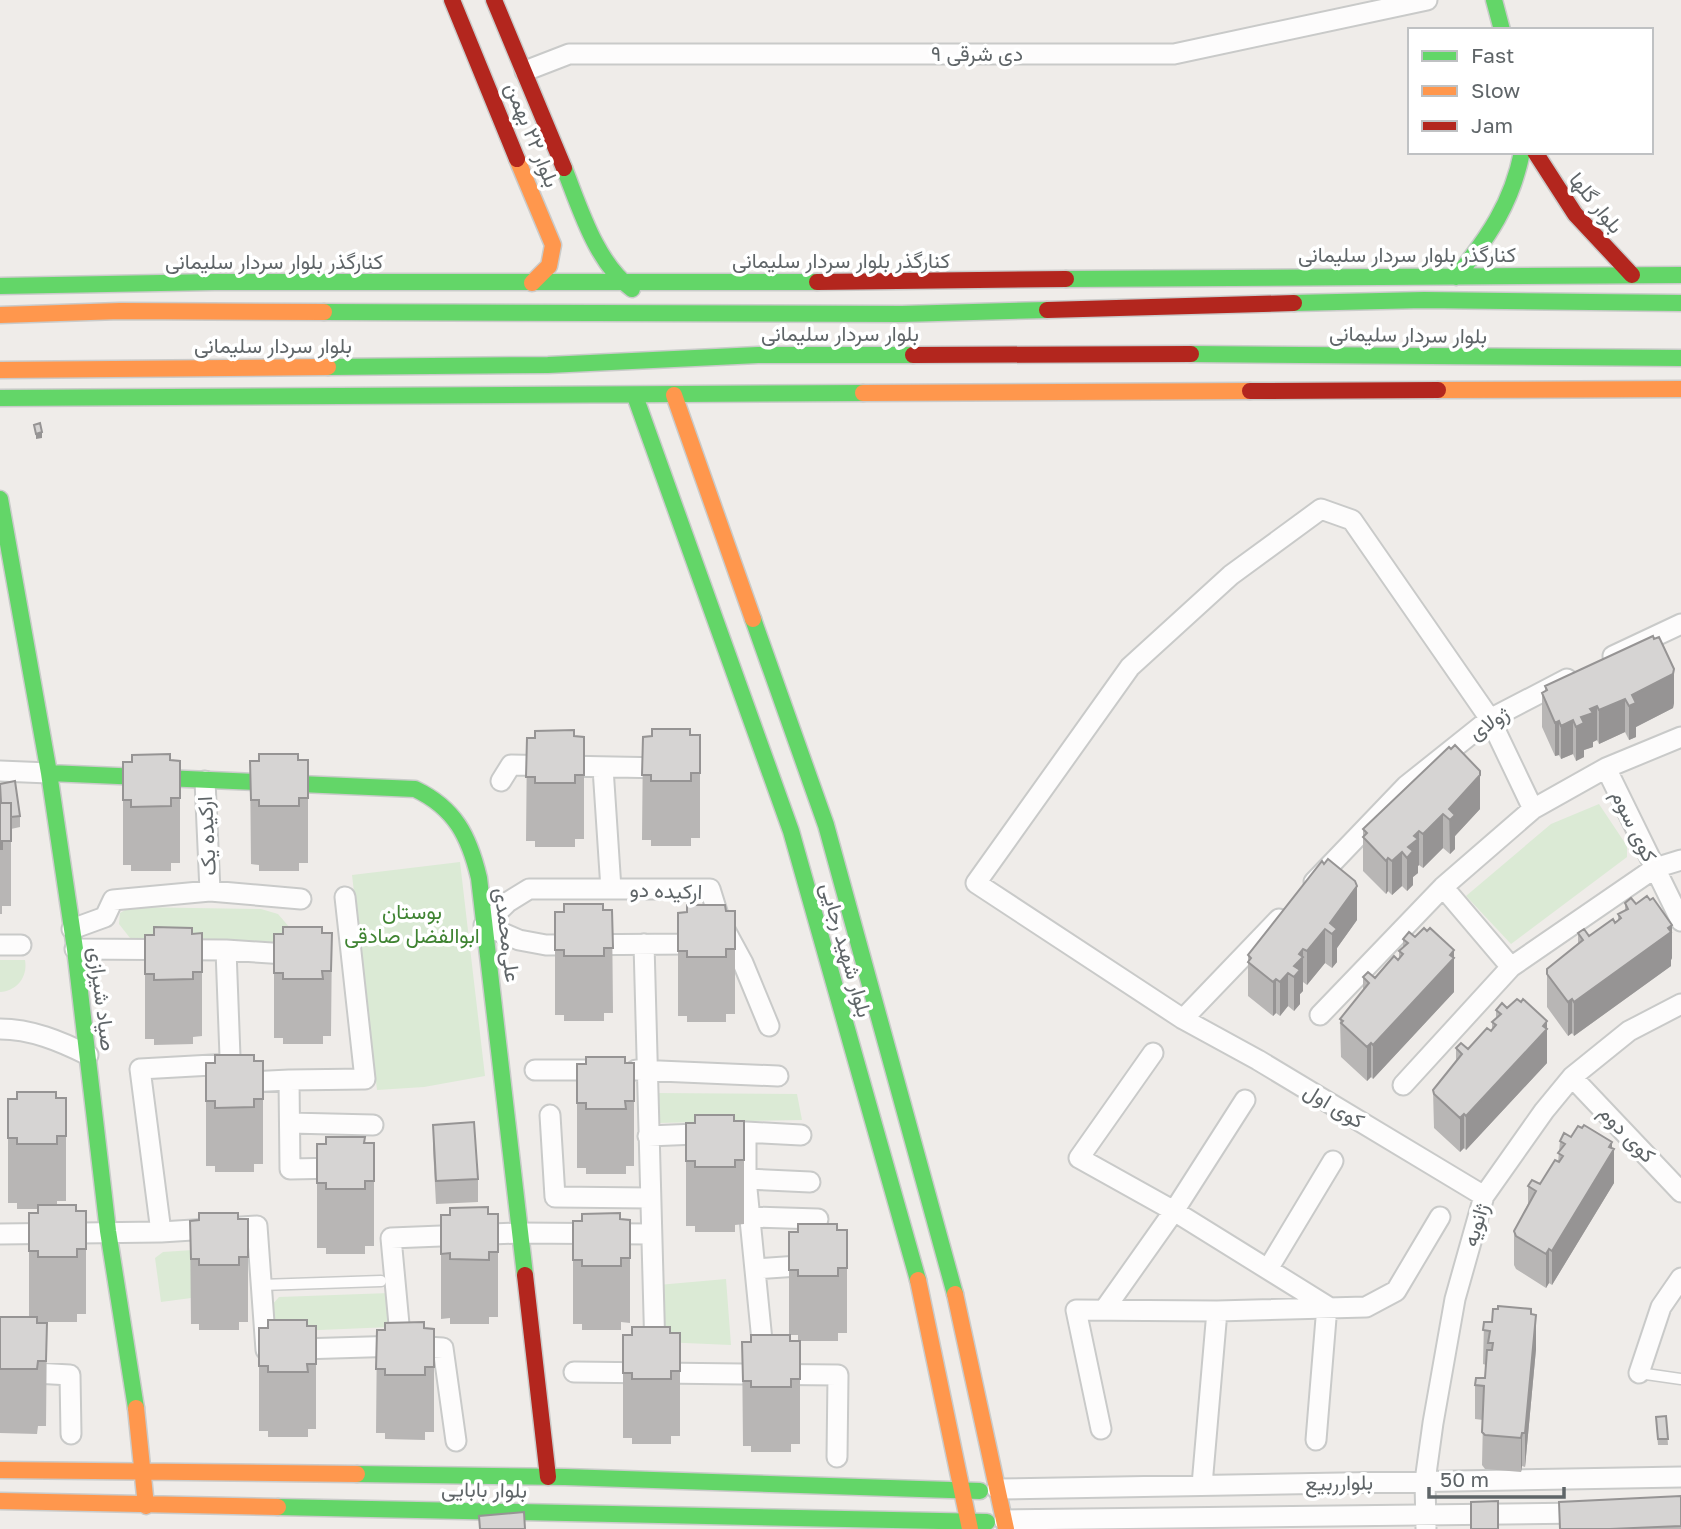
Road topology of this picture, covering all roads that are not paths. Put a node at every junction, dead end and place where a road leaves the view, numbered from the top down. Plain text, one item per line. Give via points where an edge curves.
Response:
1 (452, 0) edge
2 (494, 0) edge
3 (1427, 0) edge
4 (1494, 0) edge
5 (1336, 9) edge
6 (1501, 28) edge
7 (525, 71) junction
8 (1522, 154) edge
9 (1536, 154) edge
10 (592, 236) junction
11 (553, 245) junction
12 (1632, 275) junction
13 (1681, 275) edge
14 (1456, 277) junction
15 (621, 281) junction
16 (532, 283) junction
17 (0, 286) edge
18 (1681, 303) edge
19 (1061, 311) junction
20 (991, 312) junction
21 (679, 313) junction
22 (0, 315) edge
23 (981, 355) junction
24 (1069, 355) junction
25 (1442, 358) junction
26 (1681, 358) edge
27 (108, 368) junction
28 (0, 370) edge
29 (1442, 389) junction
30 (1681, 389) edge
31 (674, 395) junction
32 (157, 396) junction
33 (635, 396) junction
34 (0, 398) edge
35 (0, 505) edge
36 (729, 550) junction
37 (693, 558) junction
38 (1681, 624) edge
39 (1490, 719) junction
40 (1681, 737) edge
41 (603, 768) junction
42 (667, 768) edge
43 (1606, 768) junction
44 (0, 771) edge
45 (49, 773) junction
46 (205, 781) junction
47 (501, 781) dead end
48 (1533, 809) junction
49 (1681, 860) edge
50 (1655, 868) junction
51 (1443, 887) junction
52 (611, 889) junction
53 (210, 891) junction
54 (345, 897) dead end
55 (301, 898) dead end
56 (719, 918) junction
57 (1681, 921) edge
58 (484, 925) junction
59 (72, 929) junction
60 (644, 944) junction
61 (0, 945) edge
62 (21, 945) dead end
63 (75, 949) junction
64 (226, 950) junction
65 (309, 955) edge
66 (1511, 967) junction
67 (1681, 1004) edge
68 (1320, 1015) dead end
69 (1183, 1019) junction
70 (769, 1026) dead end
71 (0, 1028) edge
72 (1153, 1053) dead end
73 (88, 1055) junction
74 (230, 1064) junction
75 (536, 1070) dead end
76 (647, 1070) junction
77 (778, 1076) dead end
78 (1572, 1077) junction
79 (289, 1080) junction
80 (1403, 1085) dead end
81 (1245, 1100) dead end
82 (550, 1115) dead end
83 (290, 1123) junction
84 (373, 1125) dead end
85 (746, 1132) junction
86 (801, 1135) dead end
87 (648, 1136) junction
88 (1333, 1161) dead end
89 (360, 1168) edge
90 (746, 1179) junction
91 (810, 1182) dead end
92 (1681, 1192) edge
93 (1484, 1196) junction
94 (649, 1198) junction
95 (1174, 1211) junction
96 (750, 1217) junction
97 (1440, 1217) dead end
98 (818, 1219) dead end
99 (108, 1231) junction
100 (160, 1232) junction
101 (519, 1233) junction
102 (0, 1234) edge
103 (650, 1234) junction
104 (819, 1265) edge
105 (755, 1269) junction
106 (1268, 1269) junction
107 (1681, 1278) edge
108 (381, 1281) dead end
109 (261, 1285) junction
110 (1327, 1306) junction
111 (1104, 1310) junction
112 (1217, 1311) junction
113 (0, 1340) edge
114 (401, 1346) junction
115 (574, 1373) dead end
116 (656, 1373) junction
117 (1639, 1373) joint
118 (765, 1374) junction
119 (1681, 1379) edge
120 (1101, 1429) dead end
121 (71, 1434) dead end
122 (456, 1440) dead end
123 (1316, 1440) dead end
124 (837, 1457) dead end
125 (0, 1470) edge
126 (144, 1472) junction
127 (548, 1477) junction
128 (1681, 1477) edge
129 (1425, 1481) junction
130 (1202, 1485) junction
131 (1053, 1488) junction
132 (997, 1489) junction
133 (908, 1490) junction
134 (963, 1492) junction
135 (0, 1502) edge
136 (146, 1506) junction
137 (550, 1512) junction
138 (1600, 1513) edge
139 (1053, 1519) junction
140 (907, 1522) junction
141 (1426, 1522) edge
142 (1005, 1525) edge
143 (969, 1526) edge
144 (553, 1529) edge

1 - 11 street, بلوار ۲۲ بهمن
2 - 7 street, بلوار ۲۲ بهمن
3 - 5 street, ۹ دی شرقی
4 - 6 street
5 - 7 street, ۹ دی شرقی via 1174,54 569,54
7 - 10 street, بلوار ۲۲ بهمن
8 - 14 street via 1504,216
9 - 12 street, بلوار گلها via 1575,214
10 - 11 street via 574,249
10 - 15 street, بلوار ۲۲ بهمن
11 - 16 street via 549,266
12 - 13 street, کنارگذر بلوار سردار سلیمانی
12 - 14 street, کنارگذر بلوار سردار سلیمانی
14 - 15 street, کنارگذر بلوار سردار سلیمانی
15 - 16 street, کنارگذر بلوار سردار سلیمانی
15 - 21 street
16 - 17 street, کنارگذر بلوار سردار سلیمانی
18 - 19 street, بلوار سردار سلیمانی via 1424,300
19 - 20 street, بلوار سردار سلیمانی
19 - 24 street via 1051,320 1047,336 1051,346
20 - 21 street, بلوار سردار سلیمانی
20 - 23 street via 1003,332 998,346
21 - 22 street, بلوار سردار سلیمانی via 120,311
23 - 24 street, بلوار سردار سلیمانی
23 - 27 street, بلوار سردار سلیمانی via 758,355 548,365
24 - 25 street, بلوار سردار سلیمانی
25 - 26 street, بلوار سردار سلیمانی
25 - 29 street
27 - 28 street, بلوار سردار سلیمانی
27 - 32 street
29 - 30 street
29 - 31 street
31 - 33 street
31 - 36 street, بلوار شهید رجایی
32 - 33 street
32 - 34 street
33 - 37 street, بلوار شهید رجایی
35 - 45 street, صیاد شیرازی
36 - 37 street via 714,544 703,547
36 - 132 street, بلوار شهید رجایی via 826,825 950,1271
37 - 134 street, بلوار شهید رجایی via 795,844 918,1281
38 - 39 street, ژولای
39 - 48 street
39 - 69 street, ژولای via 1406,786
39 - 69 street, کوی اول via 1352,520 1321,509 1231,575 1130,667 976,883
40 - 43 street
41 - 42 street
41 - 47 street via 511,765
41 - 52 street
43 - 48 street
43 - 50 street, کوی سوم
44 - 45 street
45 - 46 street, علی‌محمدی
45 - 59 street, صیاد شیرازی
46 - 53 street, ارکیده یک
46 - 58 street, علی‌محمدی via 415,789 435,797 461,825 472,848
48 - 51 street
49 - 50 street
50 - 57 street, کوی سوم
50 - 66 street
51 - 66 street
51 - 68 street
52 - 56 street, ارکیده دو via 710,889
52 - 58 street, ارکیده دو via 529,889
53 - 55 street
53 - 59 street via 113,900 105,917
54 - 79 street via 365,1079
56 - 60 street, ارکیده دو via 693,944
56 - 70 street
58 - 60 street, ارکیده دو via 519,940 546,944
58 - 101 street, علی‌محمدی
59 - 63 street, صیاد شیرازی
60 - 76 street
61 - 62 street
63 - 64 street
63 - 73 street, صیاد شیرازی
64 - 65 street
64 - 74 street
66 - 80 street
67 - 78 street, ژانویه via 1629,1031
69 - 93 street, کوی اول
71 - 73 street via 47,1037
72 - 95 street via 1079,1158
73 - 99 street, صیاد شیرازی
74 - 79 street via 231,1083
74 - 100 street via 139,1069
75 - 76 street
76 - 77 street
76 - 87 street
78 - 92 street, کوی دوم
78 - 93 street, ژانویه
79 - 83 street
81 - 95 street
82 - 94 street via 555,1197
83 - 84 street
83 - 89 street via 290,1169
85 - 86 street
85 - 87 street
85 - 90 street
87 - 94 street
88 - 106 street
90 - 91 street
90 - 96 street
93 - 129 street, ژانویه via 1455,1299
94 - 103 street
95 - 106 street
95 - 111 street
96 - 98 street
96 - 105 street
97 - 110 street via 1396,1291 1366,1307
99 - 100 street
99 - 102 street
99 - 126 street, صیاد شیرازی
100 - 109 street via 257,1226
101 - 103 street
101 - 114 street via 391,1238
101 - 127 street, علی‌محمدی
103 - 116 street
104 - 105 street
105 - 118 street
106 - 110 street
107 - 117 street via 1661,1307
108 - 109 lane
109 - 114 street via 266,1350
110 - 112 street
110 - 123 street
111 - 112 street
111 - 120 street via 1076,1310
112 - 130 street
113 - 121 street via 33,1341 34,1373 70,1375
114 - 122 street via 443,1348
115 - 116 street
116 - 118 street
117 - 119 lane
118 - 124 street via 838,1375
125 - 126 street, بلوار بابایی
126 - 127 street, بلوار بابایی
126 - 136 street, صیاد شیرازی
127 - 133 street, بلوار بابایی
128 - 129 street, بلوارربیع
129 - 130 street, بلوارربیع
129 - 141 street, ژانویه
130 - 131 street, بلوارربیع
131 - 132 street, بلوارربیع
131 - 139 street via 1043,1504
132 - 134 street, بلوار بابایی
132 - 142 street, بلوار شهید رجایی
133 - 134 street, بلوار بابایی
133 - 140 street via 916,1506
134 - 143 street, بلوار شهید رجایی
135 - 136 street, بلوار بابایی
136 - 137 street, بلوار بابایی
137 - 140 street, بلوار بابایی
137 - 144 street
138 - 141 street, بلوارربیع
139 - 141 street, بلوارربیع
139 - 142 street, بلوارربیع
140 - 143 street, بلوار بابایی
142 - 143 street, بلوار بابایی

